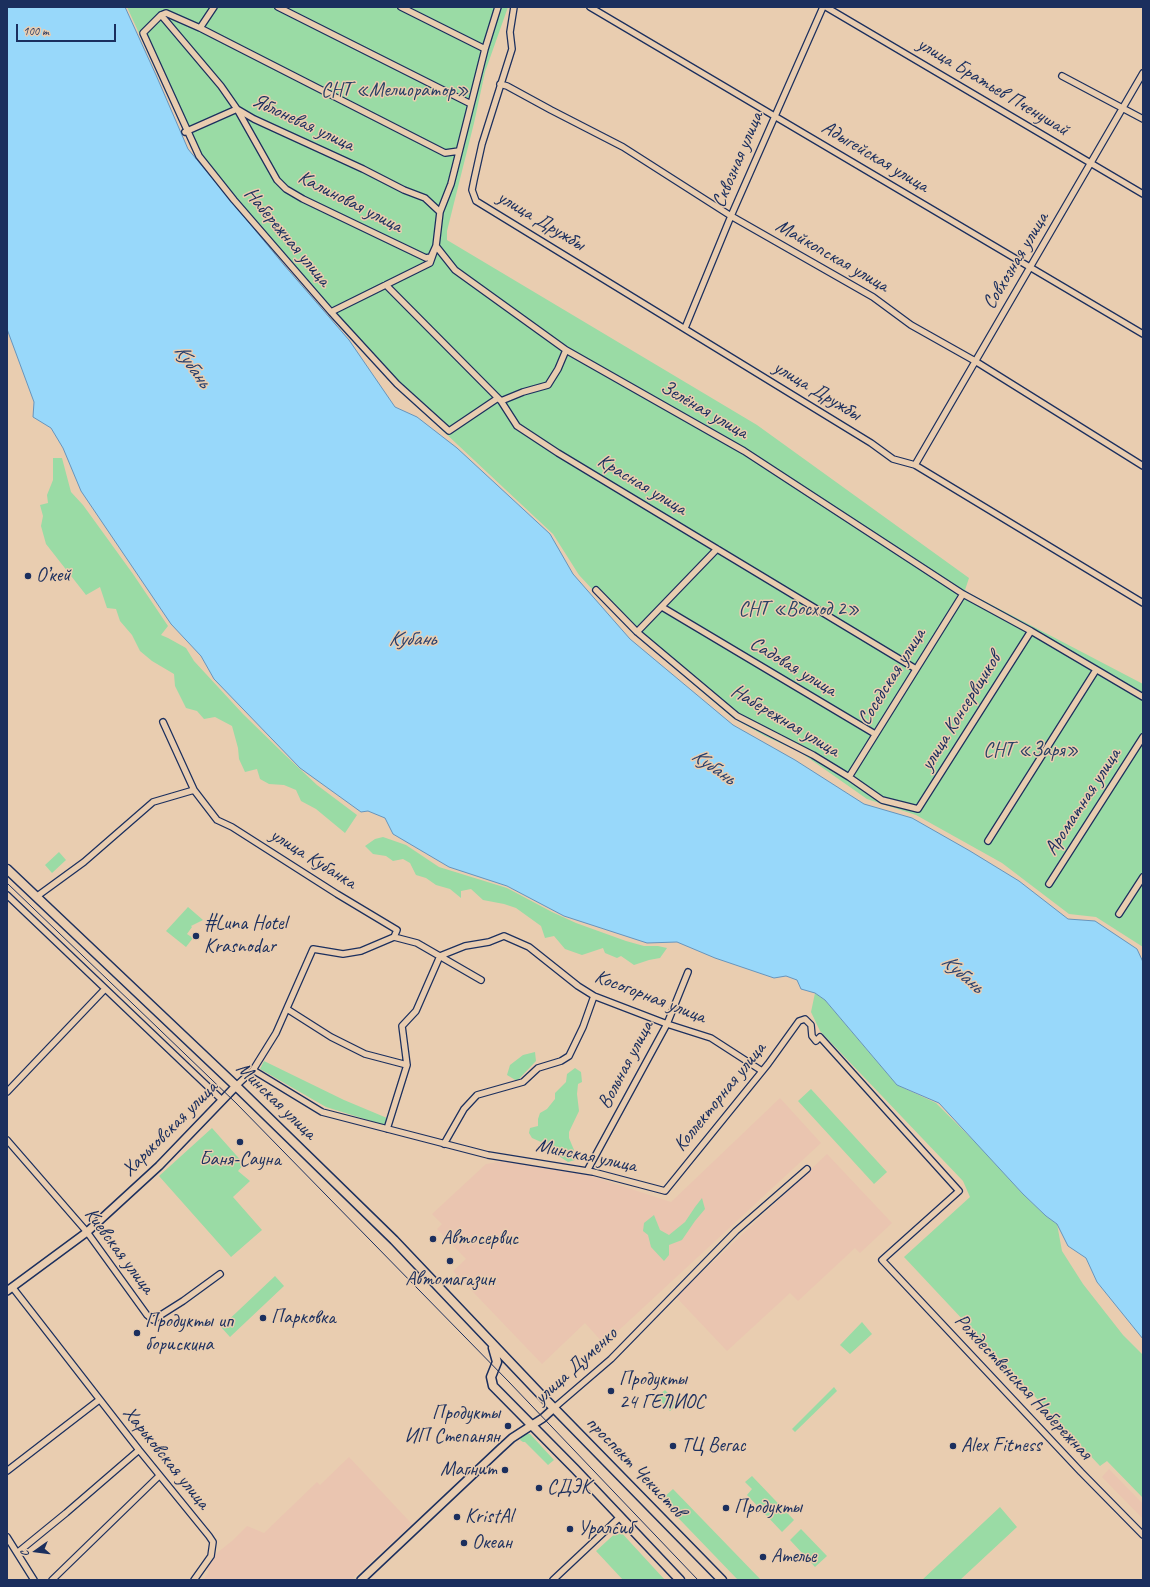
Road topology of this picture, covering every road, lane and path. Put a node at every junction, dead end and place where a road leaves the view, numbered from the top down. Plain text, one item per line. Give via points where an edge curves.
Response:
1 (214, 7) edge
2 (278, 7) edge
3 (401, 7) edge
4 (498, 7) edge
5 (514, 7) edge
6 (590, 7) edge
7 (825, 7) edge
8 (161, 15) junction
9 (200, 28) junction
10 (485, 49) junction
11 (1143, 73) edge
12 (1062, 76) dead end
13 (500, 84) junction
14 (470, 104) junction
15 (1123, 108) junction
16 (236, 109) junction
17 (774, 116) junction
18 (1143, 119) edge
19 (186, 131) junction
20 (459, 151) junction
21 (1091, 164) junction
22 (1143, 194) edge
23 (440, 212) junction
24 (731, 216) junction
25 (436, 246) junction
26 (1030, 268) junction
27 (386, 285) junction
28 (330, 312) junction
29 (685, 328) junction
30 (1143, 334) edge
31 (566, 350) junction
32 (975, 361) junction
33 (499, 399) junction
34 (915, 465) junction
35 (1143, 466) edge
36 (716, 549) junction
37 (596, 590) dead end
38 (963, 594) junction
39 (1143, 603) edge
40 (662, 607) junction
41 (1031, 631) junction
42 (637, 632) junction
43 (916, 669) junction
44 (1096, 670) junction
45 (1143, 697) edge
46 (163, 722) dead end
47 (875, 734) junction
48 (1143, 737) edge
49 (849, 777) junction
50 (194, 790) junction
51 (918, 809) joint
52 (988, 841) dead end
53 (7, 869) edge
54 (1143, 877) edge
55 (1049, 884) dead end
56 (7, 895) edge
57 (36, 897) junction
58 (1118, 914) dead end
59 (394, 938) junction
60 (440, 956) junction
61 (688, 972) dead end
62 (481, 980) dead end
63 (105, 988) junction
64 (594, 996) junction
65 (287, 1009) junction
66 (667, 1024) junction
67 (407, 1065) junction
68 (252, 1070) junction
69 (762, 1072) junction
70 (236, 1086) junction
71 (7, 1092) edge
72 (222, 1100) junction
73 (387, 1129) junction
74 (7, 1140) edge
75 (444, 1144) junction
76 (807, 1169) dead end
77 (587, 1171) junction
78 (665, 1191) joint
79 (87, 1232) junction
80 (882, 1260) joint
81 (220, 1274) dead end
82 (10, 1290) edge
83 (486, 1337) junction
84 (495, 1368) junction
85 (524, 1377) junction
86 (99, 1400) junction
87 (554, 1408) junction
88 (532, 1424) junction
89 (139, 1450) junction
90 (7, 1471) edge
91 (159, 1476) junction
92 (620, 1517) junction
93 (1143, 1534) edge
94 (7, 1537) edge
95 (17, 1553) junction
96 (34, 1580) edge
97 (52, 1580) edge
98 (194, 1580) edge
99 (361, 1580) edge
100 (553, 1580) edge
101 (680, 1580) edge
102 (722, 1580) edge

1 - 9 street
2 - 14 street
3 - 10 street
4 - 10 street
5 - 13 street via 510,32 512,49
6 - 17 street, Адыгейская улица
7 - 17 street, Сквозная улица
7 - 21 street, улица Братьев Пченушай
8 - 9 street via 166,13
8 - 16 street via 221,86
8 - 19 street, Набережная улица via 143,33
9 - 20 street via 445,153
10 - 14 street
11 - 15 street, Совхозная улица
12 - 15 street
13 - 24 street, Майкопская улица via 623,147
13 - 29 street, улица Дружбы via 474,180 472,190 476,201
14 - 20 street
15 - 18 street
15 - 21 street, Совхозная улица
16 - 19 street, Яблоневая улица
16 - 23 street, Яблоневая улица via 425,198
16 - 25 street, Калиновая улица via 277,180 286,189 426,258 431,257
17 - 24 street, Сквозная улица
17 - 26 street, Адыгейская улица
19 - 28 street, Набережная улица via 199,156 234,200
20 - 23 street via 451,184
21 - 22 street, улица Братьев Пченушай
21 - 26 street, Совхозная улица
23 - 25 street
24 - 29 street, Сквозная улица
24 - 32 street, Майкопская улица via 873,297 911,325
25 - 27 street via 430,263
25 - 31 street, Зелёная улица via 455,270
26 - 30 street, Адыгейская улица
26 - 32 street, Совхозная улица
27 - 28 street
27 - 33 street, Красная улица
28 - 33 street, Набережная улица via 397,384 449,431
29 - 34 street, улица Дружбы via 893,459
31 - 33 street via 548,385
31 - 38 street, Зелёная улица via 744,451
32 - 34 street, Совхозная улица
32 - 35 street, Майкопская улица
33 - 36 street, Красная улица via 517,426
34 - 39 street, улица Дружбы
36 - 40 street
36 - 43 street, Красная улица
37 - 42 street, Набережная улица
38 - 41 street, Зелёная улица
38 - 43 street, Соседская улица
40 - 42 street
40 - 47 street, Садовая улица
41 - 44 street, Зелёная улица
41 - 51 street, улица Консервщиков
42 - 49 street, Набережная улица via 737,716 813,755
43 - 47 street, Соседская улица
44 - 45 street, Зелёная улица
44 - 52 street
46 - 50 street, улица Кубанка
47 - 49 street, Соседская улица
48 - 55 street, Ароматная улица
49 - 51 street, Набережная улица via 882,800
50 - 57 street via 153,802 84,862
50 - 59 street, улица Кубанка via 217,820 397,930
53 - 57 main road, Минская улица
54 - 58 street
56 - 63 street, Минская улица
57 - 70 main road, Минская улица
59 - 60 street via 417,943
59 - 65 street, Харьковская улица via 361,951 343,954 312,949
60 - 62 street
60 - 64 street, Косогорная улица via 465,946 489,942 504,936 529,947
60 - 67 street via 416,1011 402,1026
61 - 66 street, Вольная улица
63 - 71 street
63 - 72 street, Минская улица
64 - 66 street, Косогорная улица
64 - 75 street via 570,1056 538,1068 523,1082 476,1095 464,1109
65 - 67 street via 331,1037 365,1054
65 - 68 street, Харьковская улица via 276,1033
66 - 69 street, Косогорная улица via 711,1038
66 - 77 street, Вольная улица
67 - 73 street
68 - 70 street, Харьковская улица
68 - 73 street, Минская улица via 322,1112
69 - 78 street, Коллекторная улица
69 - 80 street, Коллекторная улица via 799,1021 805,1019 816,1041 820,1037 959,1192
70 - 72 street, Харьковская улица
70 - 83 main road, Минская улица via 394,1240
72 - 79 street, Харьковская улица via 158,1166
73 - 75 street, Минская улица
74 - 79 street, Киевская улица
75 - 77 street, Минская улица via 488,1155
76 - 87 street, улица Думенко via 736,1231 611,1359
77 - 78 street, Минская улица
79 - 81 street, Киевская улица via 147,1316 153,1320
79 - 82 street, Харьковская улица
80 - 93 street, Рождественская Набережная via 1081,1472
82 - 86 street, Харьковская улица
83 - 84 main road via 497,1358
83 - 85 main road, проспект Чекистов
84 - 85 main road, проспект Чекистов via 506,1366
84 - 88 main road via 493,1386
85 - 87 main road, проспект Чекистов
86 - 89 street, Харьковская улица
86 - 90 street
87 - 88 street, улица Думенко
87 - 102 main road, проспект Чекистов
88 - 92 main road
88 - 99 street, улица Думенко via 500,1448
89 - 91 street, Харьковская улица
89 - 95 street
91 - 97 street
91 - 98 street, Харьковская улица via 213,1542 211,1556
92 - 100 street
92 - 101 main road
94 - 95 street
95 - 96 street

